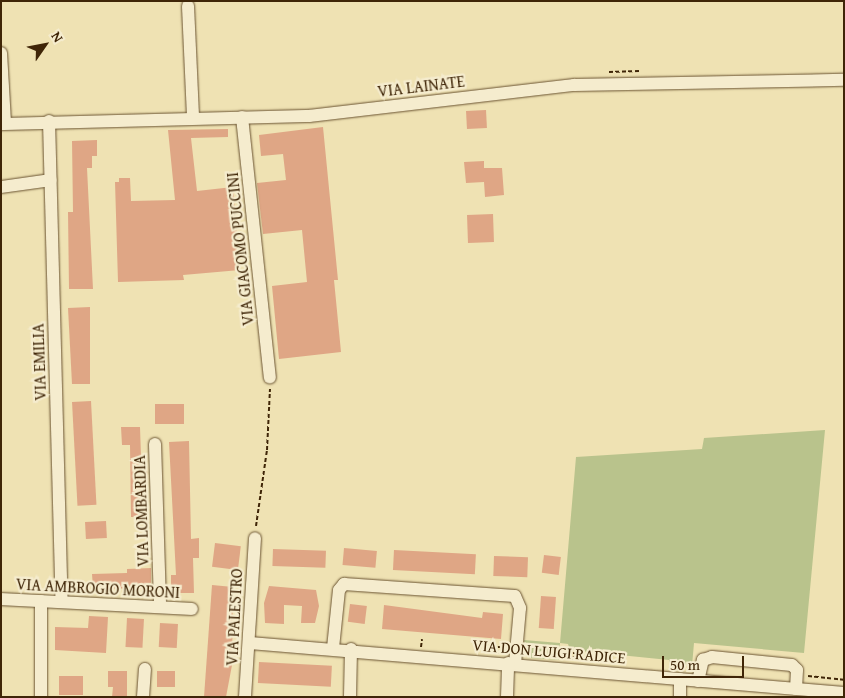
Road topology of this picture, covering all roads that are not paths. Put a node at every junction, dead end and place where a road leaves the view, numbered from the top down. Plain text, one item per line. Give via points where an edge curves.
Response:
1 (188, 6) dead end
2 (1, 53) edge
3 (844, 80) edge
4 (242, 117) junction
5 (193, 118) junction
6 (49, 121) junction
7 (3, 124) edge
8 (51, 180) junction
9 (1, 187) edge
10 (270, 378) road end
11 (155, 444) dead end
12 (255, 538) road end
13 (1, 599) edge
14 (41, 601) junction
15 (62, 602) junction
16 (160, 607) junction
17 (192, 609) dead end
18 (250, 643) junction
19 (333, 648) junction
20 (351, 650) junction
21 (512, 664) junction
22 (145, 669) dead end
23 (680, 679) junction
24 (698, 681) junction
25 (796, 689) junction
26 (844, 693) edge
27 (41, 697) edge
28 (143, 697) edge
29 (245, 697) edge
30 (350, 697) edge
31 (507, 697) edge
32 (680, 697) edge

1 - 5 street
2 - 7 street
3 - 4 street, VIA LAINATE via 574,84 309,116
4 - 5 street, VIA LAINATE
4 - 10 street, VIA GIACOMO PUCCINI
5 - 6 street, VIA LAINATE
6 - 7 street, VIA LAINATE
6 - 8 street, VIA EMILIA
8 - 9 street
8 - 15 street, VIA EMILIA
11 - 16 street, VIA LOMBARDIA
12 - 18 street, VIA PALESTRO
13 - 14 street, VIA AMBROGIO MORONI
14 - 15 street, VIA AMBROGIO MORONI
14 - 27 street
15 - 16 street, VIA AMBROGIO MORONI
16 - 17 street, VIA AMBROGIO MORONI
18 - 19 street, VIA DON LUIGI RADICE
18 - 29 street, VIA PALESTRO
19 - 20 street, VIA DON LUIGI RADICE
19 - 21 street via 339,590 344,584 515,596 520,603
20 - 21 street, VIA DON LUIGI RADICE
20 - 30 street
21 - 23 street, VIA DON LUIGI RADICE
21 - 31 street
22 - 28 street
23 - 24 street, VIA DON LUIGI RADICE
23 - 32 street
24 - 25 street, VIA DON LUIGI RADICE
24 - 25 street via 703,660 712,657 792,664 797,670
25 - 26 street, VIA DON LUIGI RADICE

